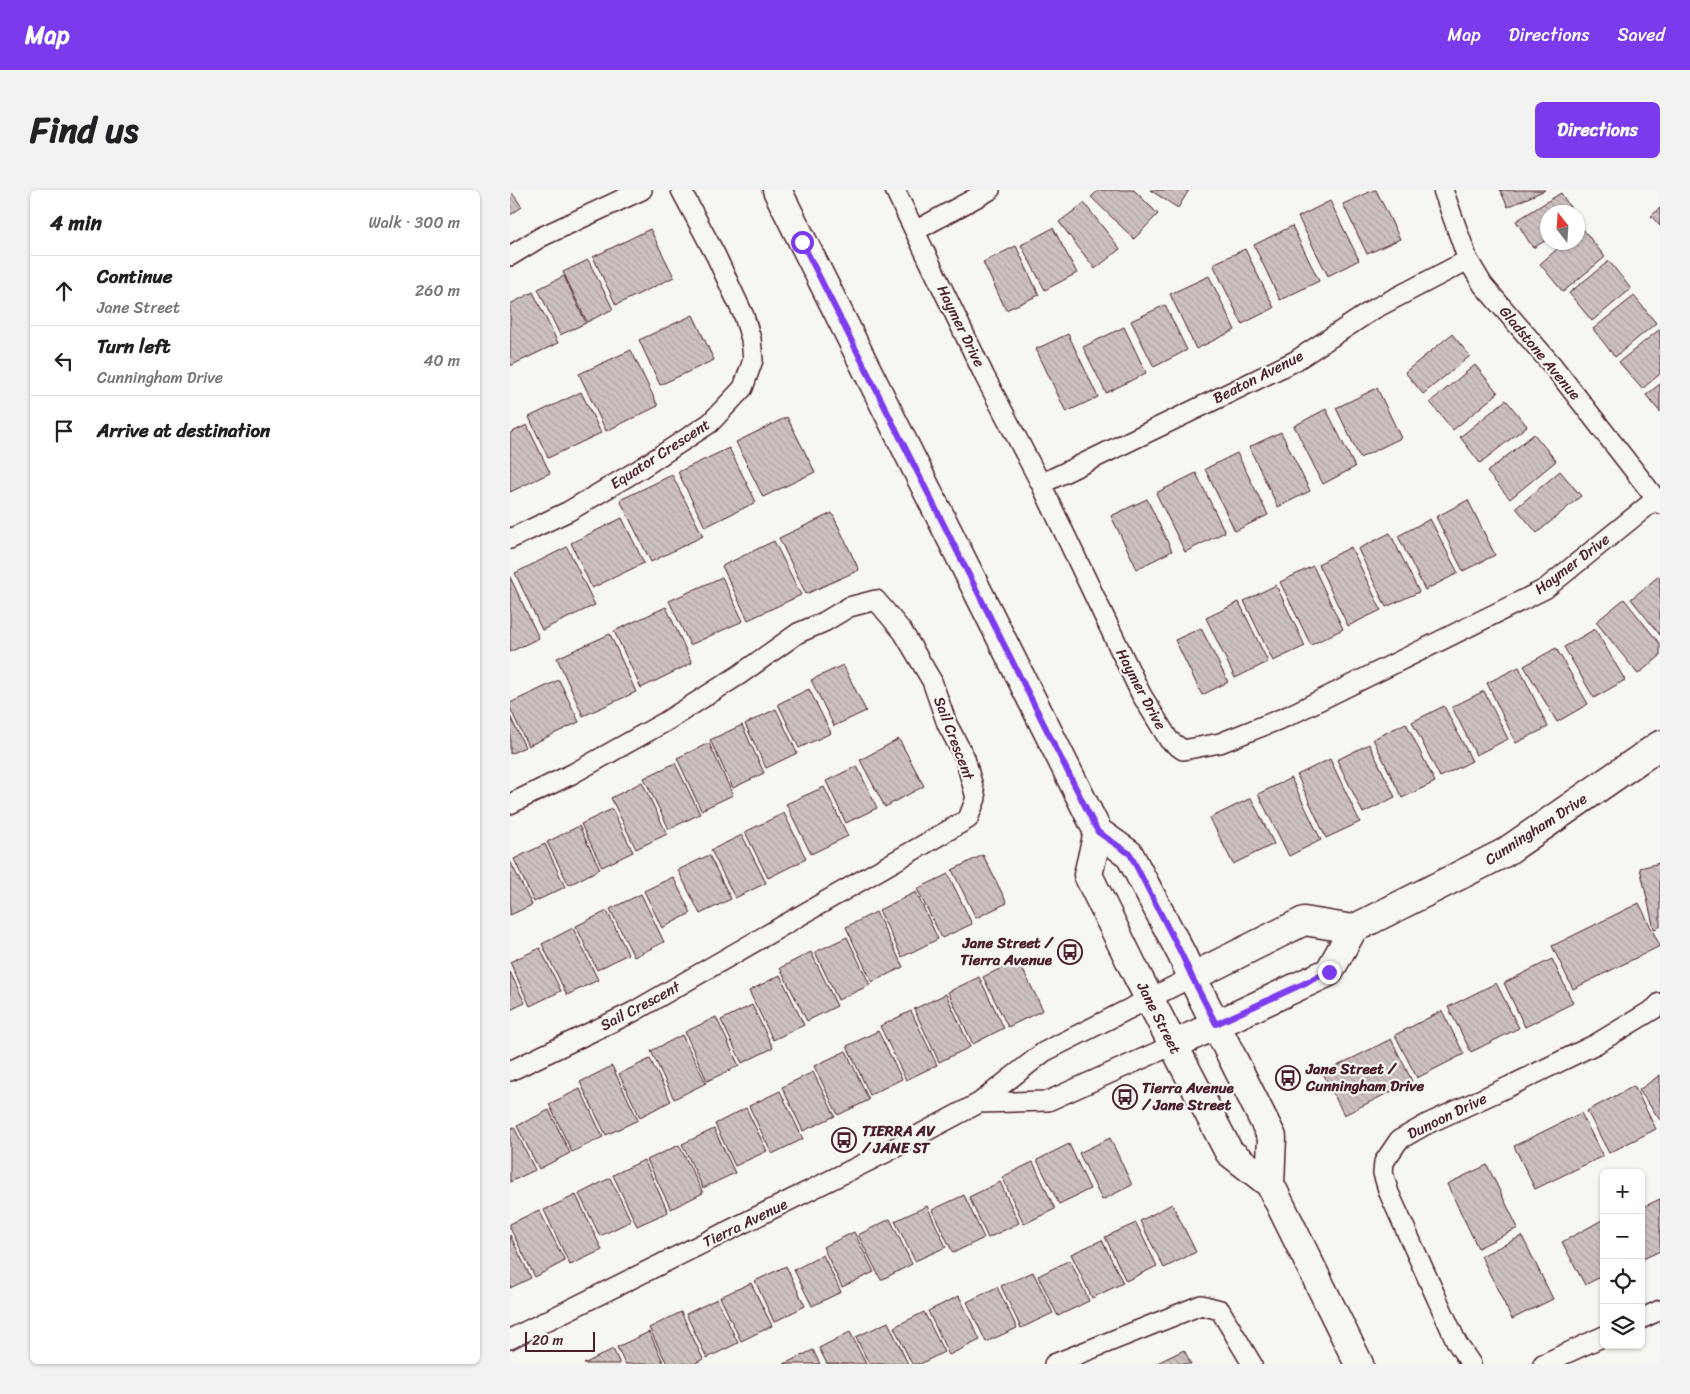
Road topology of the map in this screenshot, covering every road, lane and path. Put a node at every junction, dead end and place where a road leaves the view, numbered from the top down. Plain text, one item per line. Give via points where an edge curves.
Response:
1 (642, 190) edge
2 (681, 190) edge
3 (777, 190) edge
4 (894, 190) edge
5 (990, 190) edge
6 (1443, 190) edge
7 (914, 231) junction
8 (510, 256) edge
9 (1468, 260) junction
10 (1041, 484) junction
11 (1658, 501) edge
12 (510, 539) edge
13 (1660, 745) edge
14 (510, 804) edge
15 (1098, 832) junction
16 (1353, 929) junction
17 (1192, 977) junction
18 (1149, 998) junction
19 (1660, 1002) edge
20 (1216, 1024) junction
21 (1173, 1046) junction
22 (510, 1071) edge
23 (979, 1103) junction
24 (1270, 1184) junction
25 (1660, 1310) edge
26 (1645, 1317) edge
27 (1600, 1338) edge
28 (510, 1339) edge
29 (1054, 1364) edge
30 (1252, 1364) edge
31 (1359, 1364) edge
32 (1472, 1364) edge
33 (1543, 1364) edge

1 - 8 street via 541,237
2 - 12 street, Equator Crescent via 744,316 753,360 743,388 710,423 640,469 569,511
3 - 15 main road, Jane Street
4 - 7 street, Haymer Drive
5 - 7 street
6 - 9 street, Gladstone Avenue
7 - 10 street, Haymer Drive
9 - 10 street, Beaton Avenue via 1374,309 1295,360
9 - 11 street, Gladstone Avenue via 1483,285 1553,366
10 - 11 street, Haymer Drive via 1141,694 1169,740 1183,750 1220,743 1288,716 1544,589
13 - 16 main road, Cunningham Drive via 1504,853
14 - 22 street, Sail Crescent via 665,722 798,632 849,607 876,600 903,632 932,681 964,758 976,798 968,819 934,840 633,1012
15 - 17 main road, Jane Street via 1130,854
15 - 18 main road, Jane Street via 1088,875
16 - 17 main road via 1304,921
16 - 20 main road via 1329,972
17 - 18 street, Tierra Avenue
17 - 20 main road, Jane Street
18 - 21 main road, Jane Street
18 - 23 street, Tierra Avenue via 1044,1052
19 - 32 street, Dunoon Drive via 1654,1009 1596,1044 1399,1140 1384,1162 1383,1173 1389,1193 1457,1343
20 - 21 main road
20 - 24 main road, Jane Street via 1272,1138
21 - 23 street, Tierra Avenue via 1048,1101
21 - 24 main road, Jane Street via 1229,1152
23 - 28 street, Tierra Avenue
24 - 31 main road, Jane Street
25 - 26 street
27 - 33 street
29 - 30 street via 1201,1305 1220,1310

